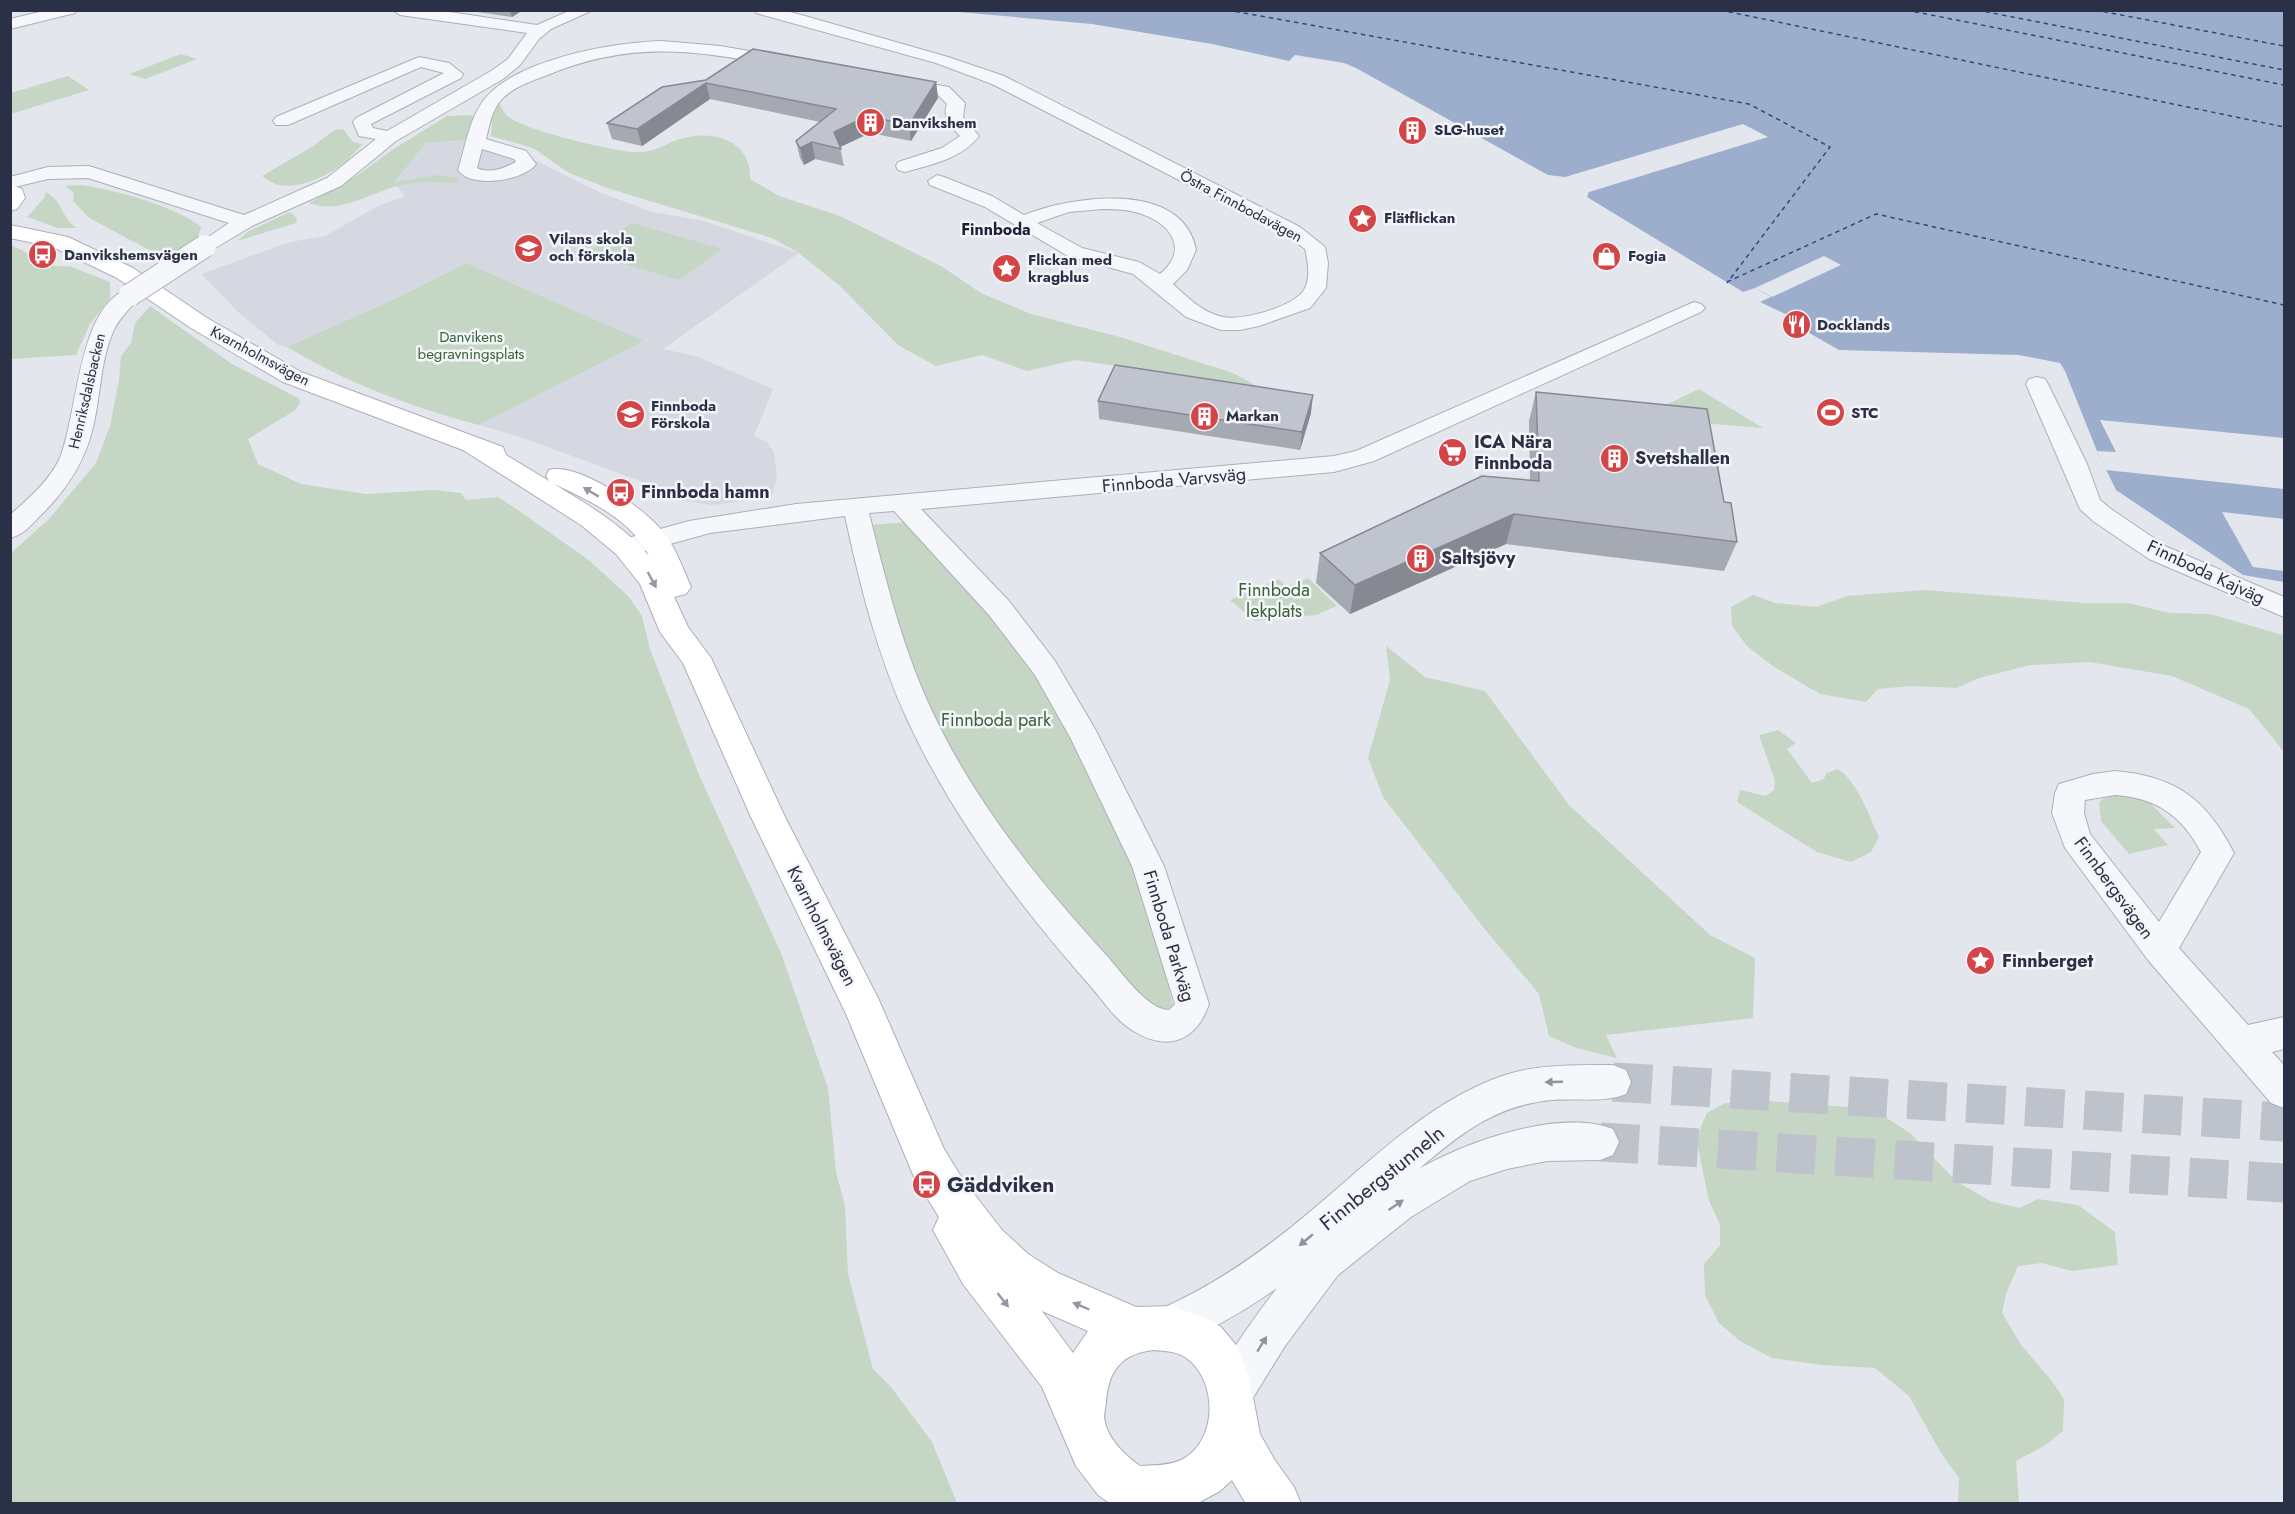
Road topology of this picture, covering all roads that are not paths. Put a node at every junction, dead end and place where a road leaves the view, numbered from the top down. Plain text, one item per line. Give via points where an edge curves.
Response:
1 (70, 10) edge
2 (400, 10) edge
3 (586, 10) edge
4 (761, 10) edge
5 (10, 24) edge
6 (540, 30) junction
7 (796, 64) edge
8 (875, 79) edge
9 (482, 84) junction
10 (506, 87) junction
11 (282, 121) dead end
12 (390, 137) junction
13 (477, 142) dead end
14 (905, 166) dead end
15 (937, 181) dead end
16 (11, 198) edge
17 (245, 222) junction
18 (1023, 222) junction
19 (10, 231) edge
20 (60, 242) junction
21 (1160, 285) junction
22 (1694, 308) dead end
23 (2037, 384) dead end
24 (473, 446) junction
25 (900, 502) junction
26 (855, 506) junction
27 (10, 530) edge
28 (653, 537) junction
29 (626, 547) junction
30 (2284, 608) edge
31 (696, 658) junction
32 (2160, 950) junction
33 (2284, 1033) edge
34 (2243, 1042) junction
35 (1613, 1082) tunnel mouth
36 (2284, 1091) edge
37 (1600, 1142) tunnel mouth
38 (948, 1195) junction
39 (1153, 1328) junction
40 (1232, 1408) junction
41 (1082, 1420) junction
42 (1154, 1497) edge
43 (1277, 1503) edge

1 - 5 street
2 - 6 street
3 - 6 street
4 - 21 street, Östra Finnbodavägen via 932,57 1008,85 1293,231 1315,247 1320,266 1315,290 1304,304 1278,315 1231,326 1212,322 1178,302
6 - 9 street via 514,62
7 - 10 street via 672,44 629,45 571,60
8 - 14 street via 943,91 956,103 951,113 953,119 970,136 940,155
9 - 10 street
9 - 12 street
10 - 13 street via 488,105
11 - 12 street via 419,62 452,70 455,74 362,122 365,132
12 - 17 street via 334,182
15 - 18 street, Östra Finnbodavägen via 989,201
16 - 17 street via 64,181 89,180 123,184
16 - 20 street, Kvarnholmsvägen via 19,221
17 - 27 street, Henriksdalsbacken, bridge via 117,305 101,330 93,356 83,423 70,462
18 - 21 street, Östra Finnbodavägen via 1074,252 1129,265
18 - 21 street via 1076,205 1145,209 1179,228 1185,238 1179,269
19 - 20 street, Kvarnholmsvägen
20 - 24 street, Kvarnholmsvägen via 125,273 292,377
22 - 25 street, Finnboda Varvsväg via 1365,456 1334,464
23 - 30 street, Finnboda Kajväg via 2089,503 2102,515 2158,553
28 -> 24 street, Kvarnholmsvägen via 628,515 577,483
24 - 29 street, Kvarnholmsvägen via 566,502
25 - 26 street, Finnboda Varvsväg
25 - 26 street, Finnboda Parkväg via 999,608 1045,668 1085,737 1119,802 1159,897 1192,1004 1182,1022 1162,1027 1152,1024 1123,997 1009,861 963,794 921,719 899,667 879,609
26 - 28 street, Finnboda Varvsväg via 710,524
28 - 29 street, Finnboda Varvsväg
28 - 31 street, Kvarnholmsvägen via 691,628
29 -> 31 street, Kvarnholmsvägen via 653,581 675,632
31 - 38 street, Kvarnholmsvägen via 768,817 864,1010 929,1162
32 - 32 street, Finnbergsvägen via 2076,839 2068,813 2070,793 2093,784 2139,785 2163,791 2209,832 2218,853
32 - 34 street, Finnbergsvägen
33 - 34 street
34 - 36 street, Finnbergsvägen
35 -> 39 street, Finnbergstunneln via 1546,1082 1492,1097 1445,1125 1267,1273 1203,1314
40 -> 37 street, Finnbergstunneln via 1270,1331 1324,1262 1397,1203 1460,1166 1507,1151 1547,1143
39 -> 38 street, Kvarnholmsvägen via 1042,1289 1012,1270
38 -> 41 street, Kvarnholmsvägen via 954,1229 980,1271 1059,1373
39 - 40 street, Kvarnholmsvägen via 1196,1337 1217,1357
39 - 41 street, Kvarnholmsvägen via 1121,1334 1102,1350 1083,1387
40 - 42 street, Kvarnholmsvägen via 1219,1458 1194,1481
40 - 43 street, Kvarnholmsvägen via 1251,1467
41 - 42 street, Kvarnholmsvägen via 1089,1446 1110,1474

